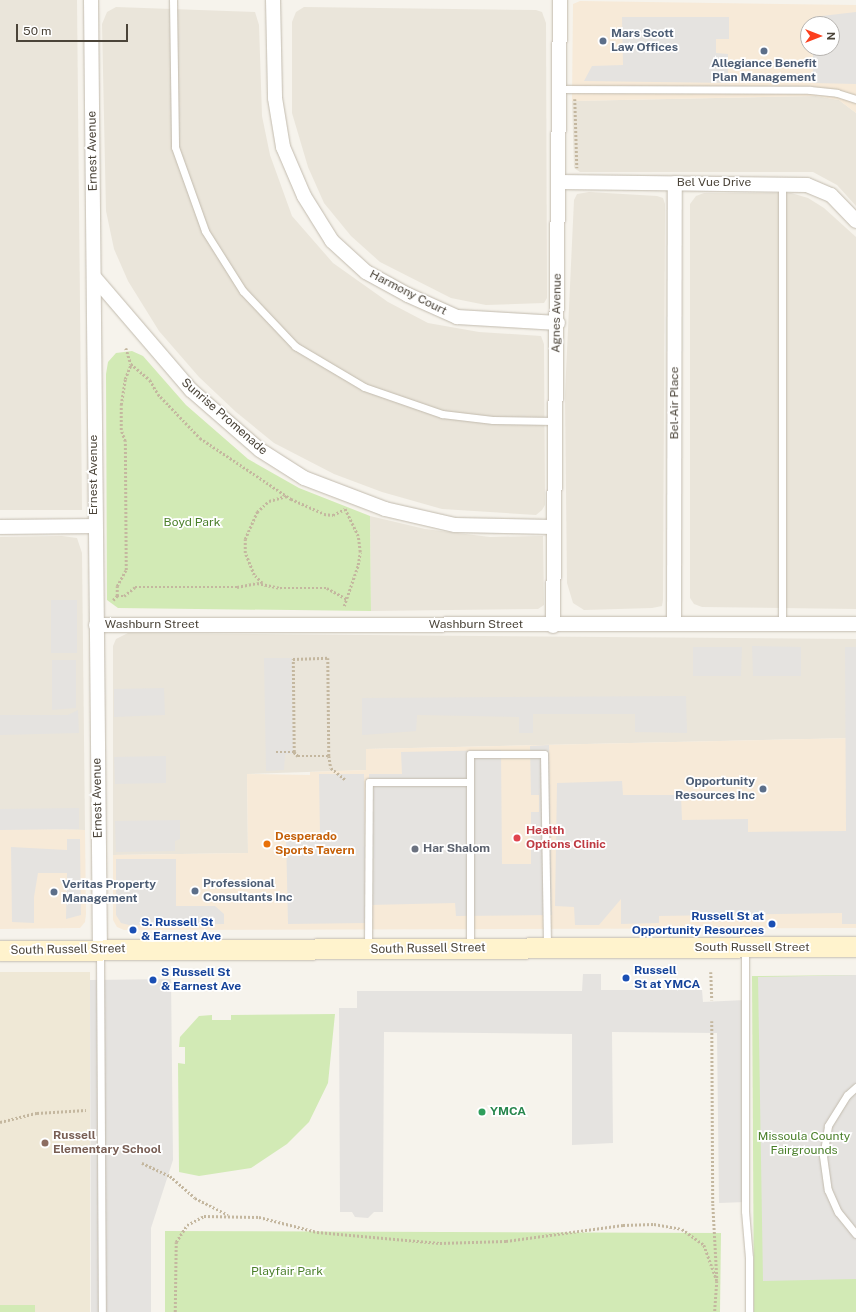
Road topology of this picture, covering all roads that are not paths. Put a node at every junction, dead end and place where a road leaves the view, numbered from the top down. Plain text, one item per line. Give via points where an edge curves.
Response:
1 (91, 0) edge
2 (173, 0) edge
3 (272, 0) edge
4 (560, 0) edge
5 (560, 89) junction
6 (856, 99) edge
7 (559, 182) junction
8 (675, 183) junction
9 (782, 184) junction
10 (856, 222) edge
11 (95, 278) junction
12 (558, 323) junction
13 (554, 420) junction
14 (94, 526) junction
15 (0, 527) edge
16 (553, 527) junction
17 (674, 623) junction
18 (782, 623) junction
19 (96, 624) junction
20 (856, 624) edge
21 (553, 626) junction
22 (470, 782) junction
23 (856, 947) edge
24 (547, 948) junction
25 (100, 949) junction
26 (470, 949) junction
27 (745, 949) junction
28 (368, 950) junction
29 (0, 951) edge
30 (856, 1087) edge
31 (856, 1234) edge
32 (102, 1312) edge
33 (749, 1312) edge

1 - 11 street, Ernest Avenue
2 - 13 lane via 176,147 205,230 243,292 295,346 364,387 442,414 493,420
3 - 12 street, Harmony Court via 275,98 283,147 304,196 332,241 366,272 457,317
4 - 5 street, Agnes Avenue
5 - 6 lane via 810,90 838,93
5 - 7 street, Agnes Avenue
7 - 8 street, Bel Vue Drive
7 - 12 street, Agnes Avenue
8 - 9 street, Bel Vue Drive
8 - 17 street, Bel-Air Place
9 - 10 street, Bel Vue Drive via 807,185 831,195
9 - 18 lane
11 - 14 street, Ernest Avenue
11 - 16 street, Sunrise Promenade via 191,390 260,450 304,478 385,510 455,525
12 - 13 street, Agnes Avenue
13 - 16 street, Agnes Avenue
14 - 15 street
14 - 19 street, Ernest Avenue
16 - 21 street, Agnes Avenue
17 - 18 street, Washburn Street
17 - 21 street, Washburn Street
18 - 20 street, Washburn Street
19 - 21 street, Washburn Street
19 - 25 street, Ernest Avenue
22 - 24 lane via 470,754 544,754
22 - 26 lane
22 - 28 lane via 369,782
23 - 27 main road, South Russell Street
24 - 26 main road, South Russell Street
24 - 27 main road, South Russell Street
25 - 28 main road, South Russell Street
25 - 29 main road, South Russell Street
25 - 32 lane
26 - 28 main road, South Russell Street
27 - 33 lane via 745,1211
30 - 31 lane via 847,1095 828,1126 823,1156 828,1190 838,1212

